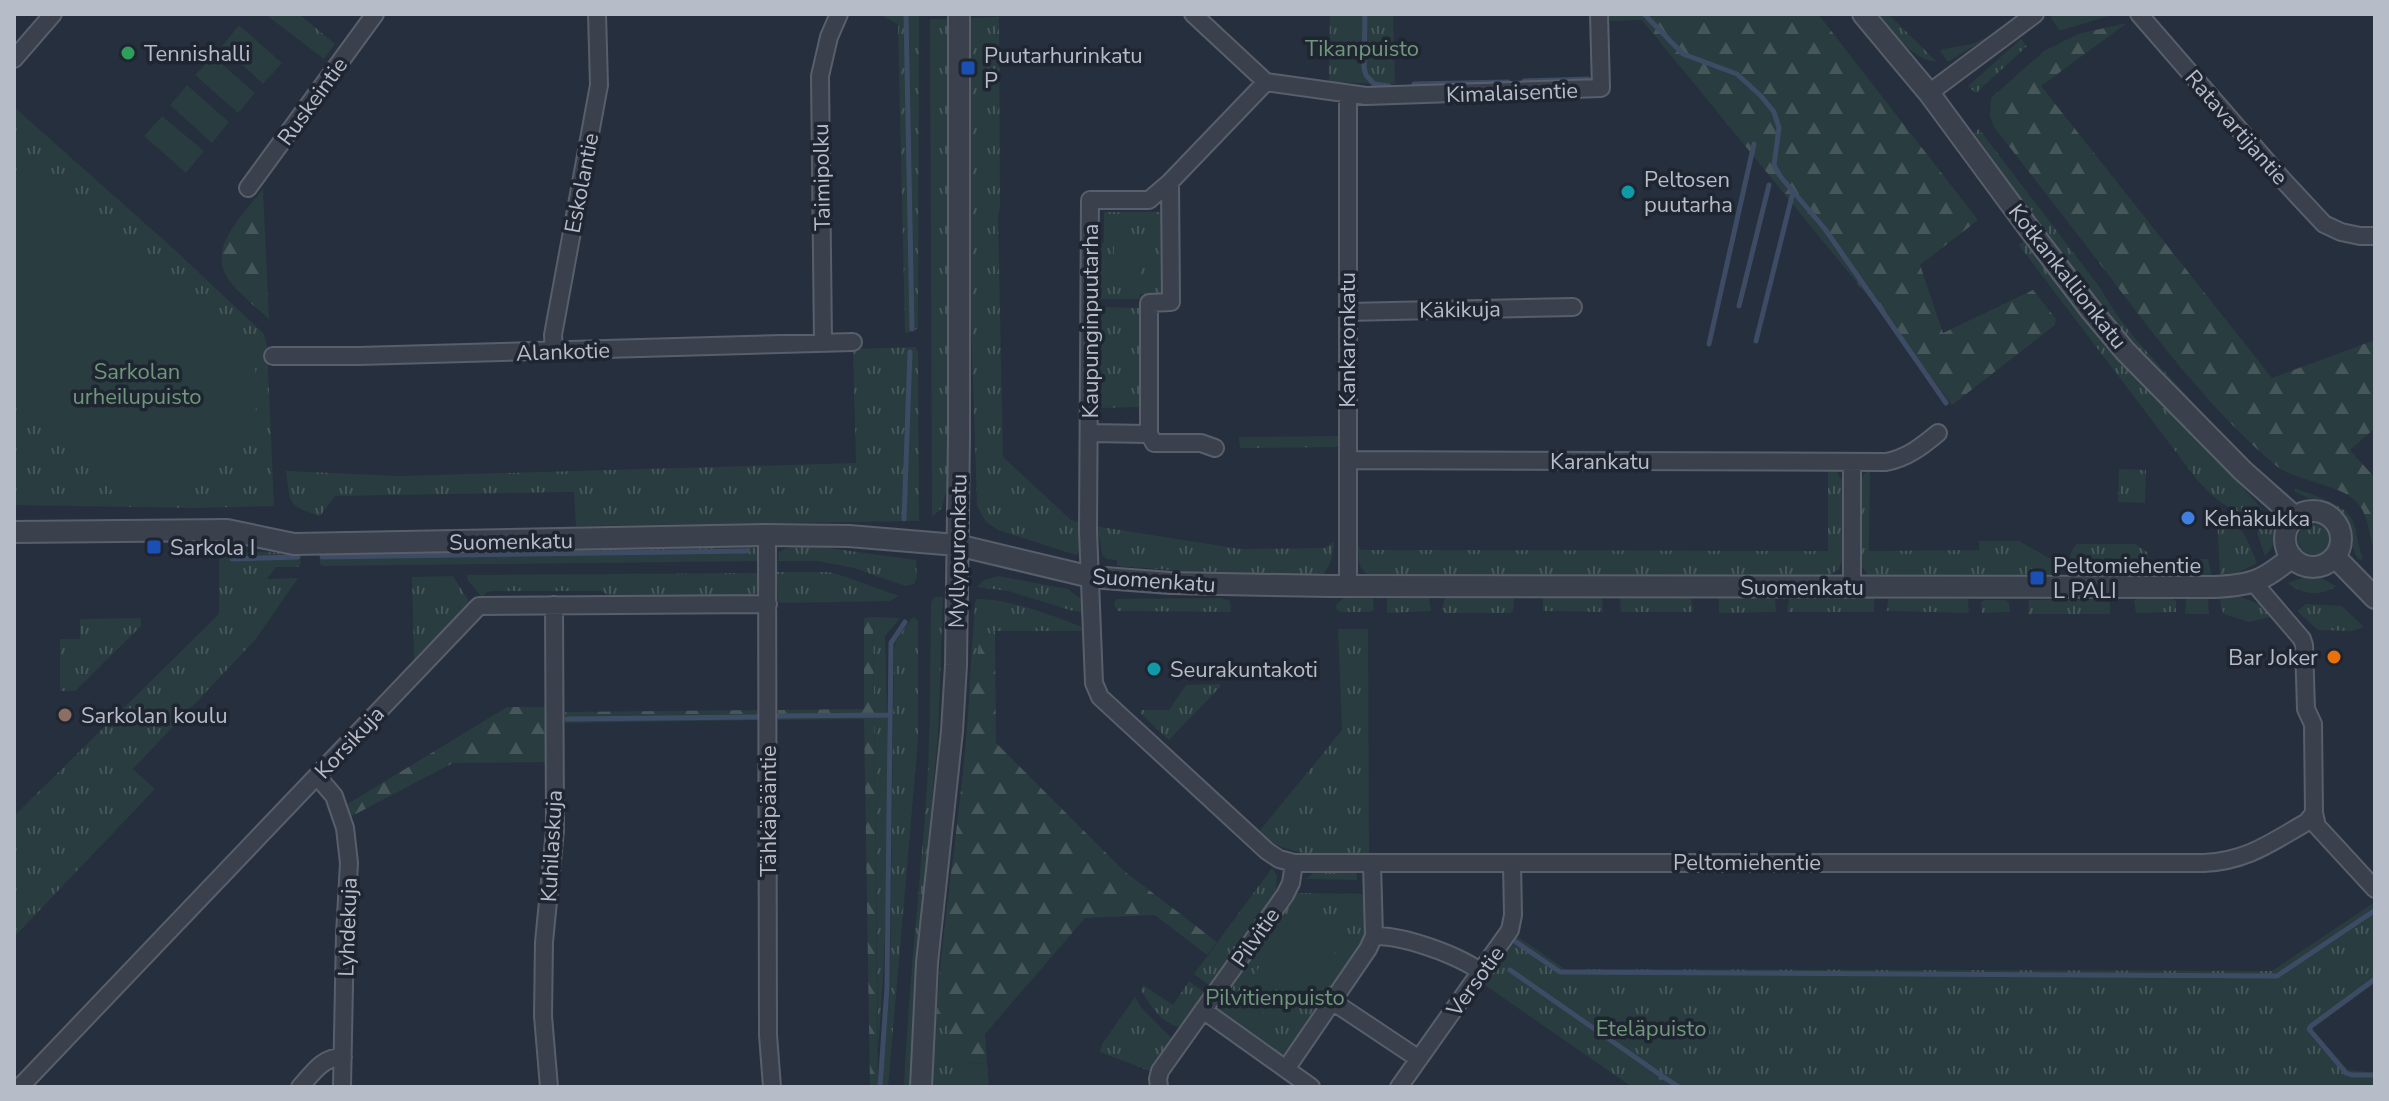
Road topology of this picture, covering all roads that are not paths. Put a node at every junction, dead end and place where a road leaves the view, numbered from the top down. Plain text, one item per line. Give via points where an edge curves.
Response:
1 (53, 14) edge
2 (375, 14) edge
3 (597, 14) edge
4 (839, 14) edge
5 (959, 14) edge
6 (1193, 14) edge
7 (1599, 14) edge
8 (1863, 14) edge
9 (2035, 14) edge
10 (2139, 14) edge
11 (14, 59) edge
12 (1266, 82) junction
13 (1929, 93) junction
14 (1348, 94) junction
15 (1170, 182) junction
16 (248, 188) dead end
17 (2375, 236) edge
18 (1573, 307) dead end
19 (1347, 312) junction
20 (853, 342) dead end
21 (823, 343) junction
22 (554, 351) junction
23 (273, 356) dead end
24 (1090, 433) junction
25 (1938, 433) dead end
26 (1149, 434) junction
27 (1215, 448) dead end
28 (1348, 460) junction
29 (1852, 462) junction
30 (2296, 518) junction
31 (14, 532) edge
32 (767, 535) junction
33 (957, 545) junction
34 (2292, 557) junction
35 (2335, 557) junction
36 (1091, 577) junction
37 (2254, 583) junction
38 (1348, 586) junction
39 (1852, 587) junction
40 (2375, 598) edge
41 (768, 604) junction
42 (554, 605) junction
43 (317, 776) junction
44 (2314, 813) junction
45 (1294, 863) junction
46 (1372, 863) junction
47 (1512, 863) junction
48 (2375, 889) edge
49 (1374, 936) junction
50 (1481, 972) junction
51 (1332, 1001) junction
52 (1203, 1010) junction
53 (343, 1057) junction
54 (1419, 1059) junction
55 (1286, 1069) junction
56 (20, 1087) edge
57 (300, 1087) edge
58 (342, 1087) edge
59 (549, 1087) edge
60 (772, 1087) edge
61 (921, 1087) edge
62 (1159, 1087) edge
63 (1311, 1087) edge
64 (1399, 1087) edge

1 - 11 street
2 - 16 street, Ruskeintie
3 - 22 street, Eskolantie via 599,85
4 - 21 street, Taimipolku via 820,76
5 - 33 street, Myllypuronkatu
6 - 12 street
7 - 14 street, Kimalaisentie via 1601,88
8 - 13 street, Kotkankallionkatu
9 - 13 street
10 - 17 street, Ratavartijantie via 2324,224
12 - 14 street
12 - 15 street, Kaupunginpuutarha
13 - 30 street, Kotkankallionkatu via 2125,351
14 - 19 street, Kankaronkatu
15 - 24 street, Kaupunginpuutarha via 1149,200 1090,200
15 - 26 street via 1171,302 1149,303
18 - 19 street, Käkikuja
19 - 28 street, Kankaronkatu
20 - 21 street, Alankotie
21 - 22 street, Alankotie
22 - 23 street, Alankotie
24 - 26 street, Kaupunginpuutarha
24 - 36 street, Kaupunginpuutarha
25 - 29 street, Karankatu via 1902,459
26 - 27 street, Kaupunginpuutarha via 1154,443
28 - 29 street, Karankatu
28 - 38 street, Kankaronkatu
29 - 39 street
30 - 34 street via 2286,535
30 - 35 street via 2315,512 2334,521 2341,540
31 - 32 street, Suomenkatu via 227,530 294,544
32 - 33 street, Suomenkatu
32 - 41 street, Tähkäpääntie
33 - 36 street, Suomenkatu
33 - 61 street, Myllypuronkatu via 952,731 927,963
34 - 35 street via 2315,567
34 - 37 street, Suomenkatu
35 - 40 street
36 - 38 street, Suomenkatu
36 - 45 street, Peltomiehentie via 1094,683 1100,697 1256,841 1279,859
37 - 39 street, Suomenkatu
37 - 44 street via 2304,645 2306,709 2313,724
38 - 39 street, Suomenkatu
41 - 42 street, Korsikuja
41 - 60 street, Tähkäpääntie
42 - 43 street, Korsikuja via 479,606
42 - 59 street, Kuhilaskuja via 555,830 543,1016
43 - 53 street, Lyhdekuja via 334,796 349,854
43 - 56 street, Korsikuja
44 - 47 street, Peltomiehentie via 2250,855 2220,862
44 - 48 street via 2320,831
45 - 46 street, Peltomiehentie
45 - 52 street, Pilvitie via 1285,895
46 - 47 street, Peltomiehentie
46 - 49 street
47 - 50 street, Versotie via 1510,930
49 - 50 street via 1409,941
49 - 51 street
50 - 54 street, Versotie
51 - 54 street
51 - 55 street
52 - 55 street
52 - 62 street, Pilvitie via 1160,1071
53 - 57 street via 325,1061
53 - 58 street, Lyhdekuja
54 - 64 street, Versotie
55 - 63 street

